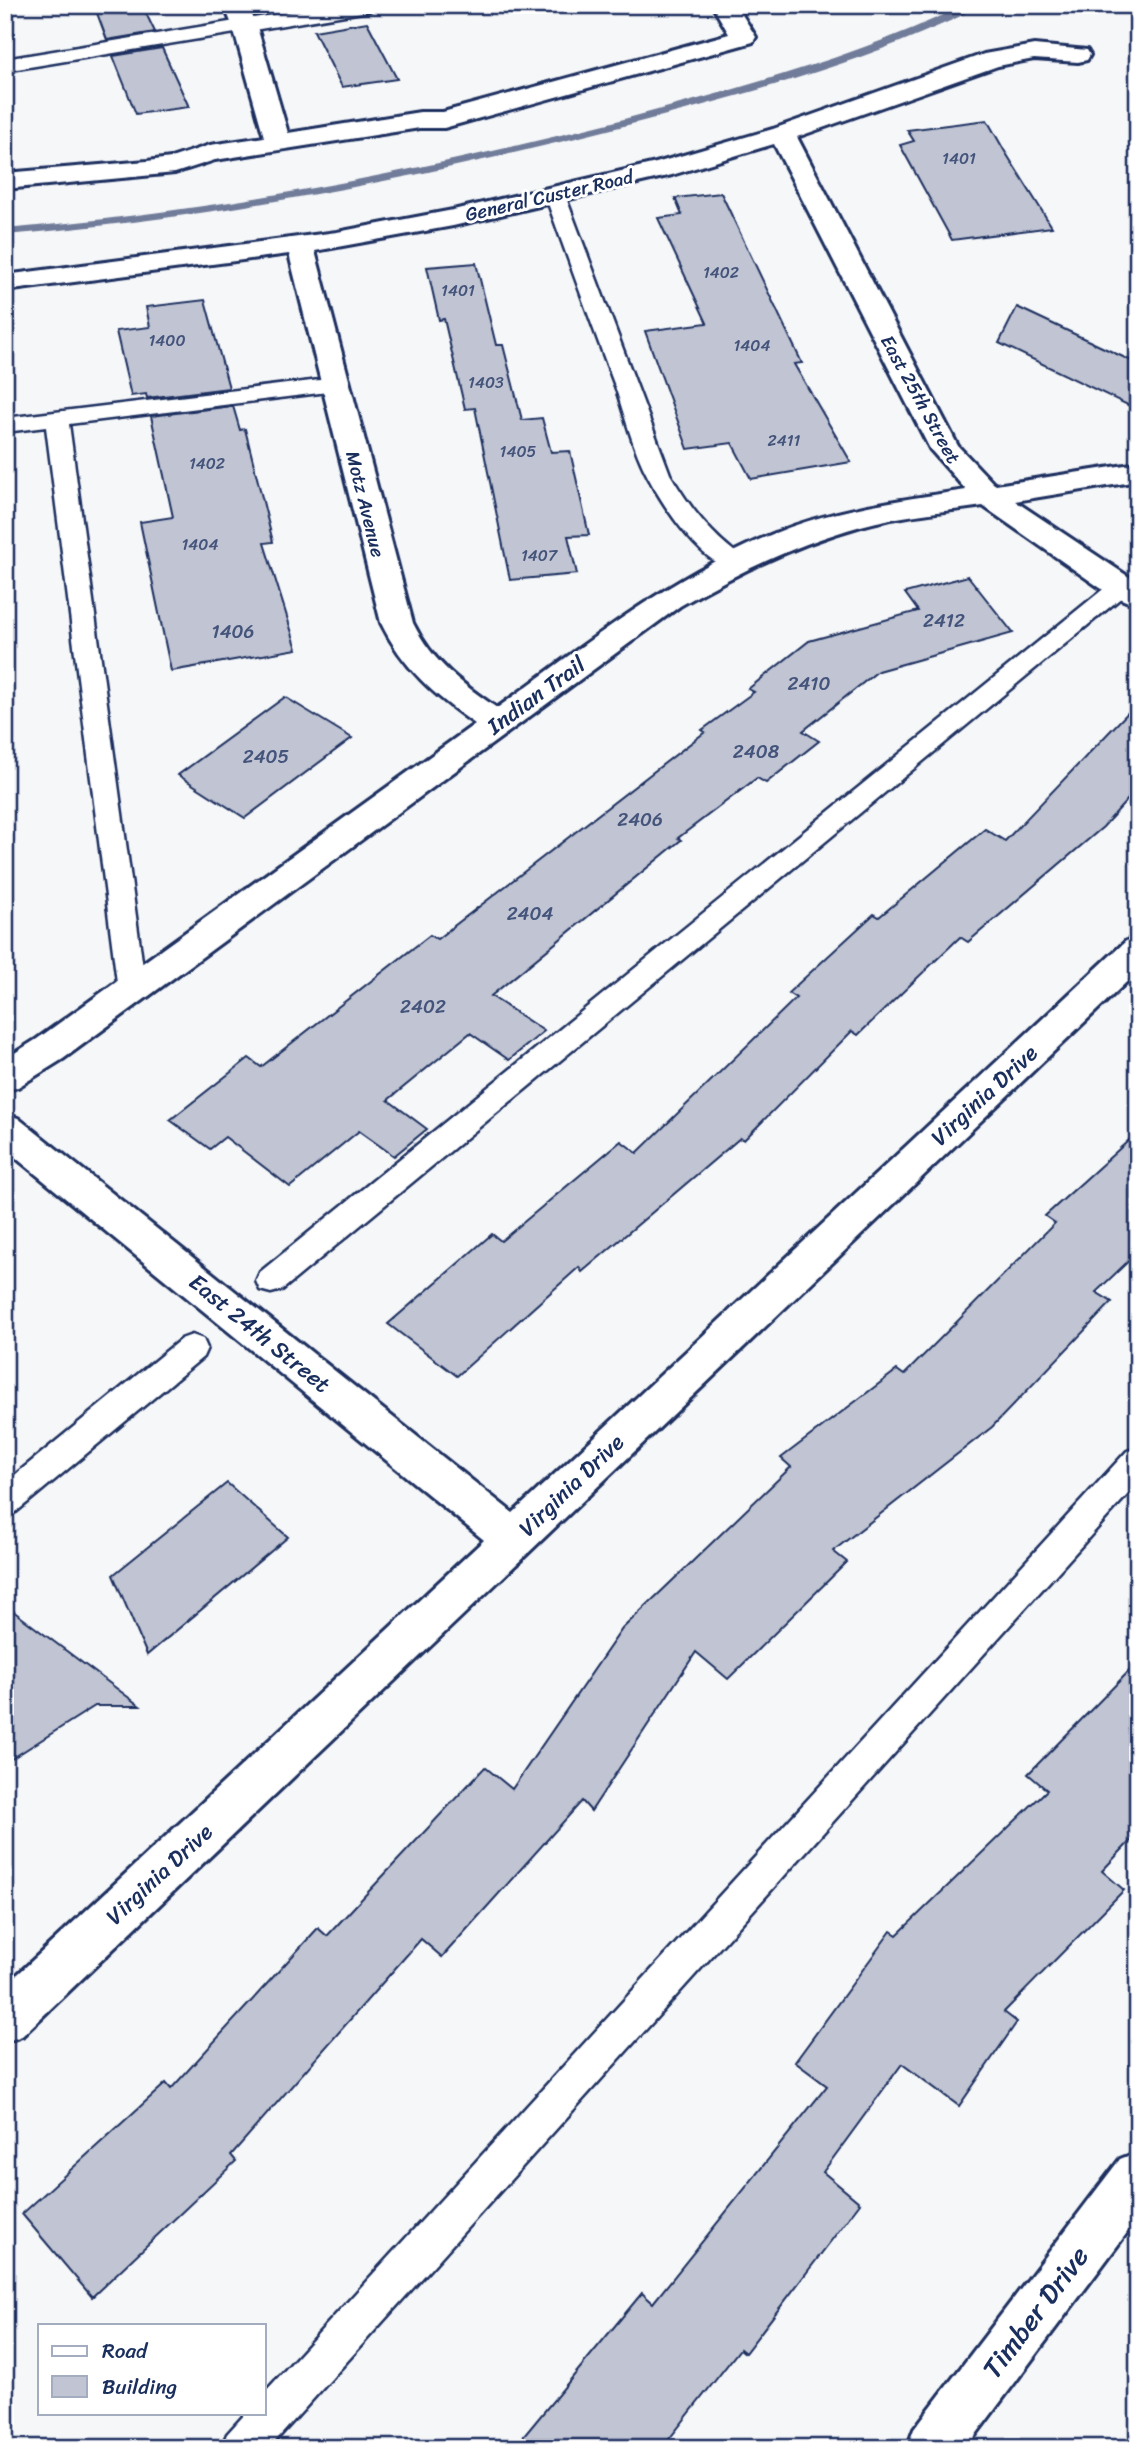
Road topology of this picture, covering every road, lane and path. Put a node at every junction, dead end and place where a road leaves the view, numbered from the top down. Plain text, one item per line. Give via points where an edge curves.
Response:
1 (369, 5) edge
2 (724, 5) edge
3 (240, 16) edge
4 (1078, 55) dead end
5 (5, 65) edge
6 (782, 134) junction
7 (278, 142) junction
8 (5, 181) edge
9 (555, 195) junction
10 (300, 245) junction
11 (5, 283) edge
12 (336, 385) junction
13 (57, 421) junction
14 (5, 425) edge
15 (1138, 472) edge
16 (988, 495) junction
17 (735, 563) junction
18 (1129, 592) edge
19 (497, 723) junction
20 (1138, 950) edge
21 (132, 990) junction
22 (5, 1077) edge
23 (5, 1128) edge
24 (271, 1281) dead end
25 (192, 1348) dead end
26 (1138, 1461) edge
27 (5, 1502) edge
28 (514, 1539) junction
29 (5, 2019) edge
30 (1138, 2177) edge
31 (241, 2448) edge
32 (933, 2448) edge

1 - 3 lane
2 - 7 street via 744,37 444,120
3 - 5 lane
3 - 7 street
4 - 6 street, General Custer Road via 1034,52 993,59
6 - 9 street, General Custer Road
6 - 16 street, East 25th Street via 945,449 962,473
7 - 8 street via 147,169
9 - 10 street, General Custer Road
9 - 17 lane via 658,474 700,537
10 - 11 street, General Custer Road
10 - 12 street, Motz Avenue
12 - 13 lane
12 - 19 street, Motz Avenue via 406,645 442,686
13 - 14 lane
13 - 21 lane
15 - 16 street, Indian Trail
16 - 17 street, Indian Trail via 860,516 787,539
16 - 18 street, East 25th Street
17 - 19 street, Indian Trail via 669,599
18 - 24 lane
19 - 21 street, Indian Trail
20 - 28 street, Virginia Drive
21 - 22 street, Indian Trail
23 - 28 street, East 24th Street
25 - 27 lane
26 - 31 lane
28 - 29 street, Virginia Drive
30 - 32 street, Timber Drive

